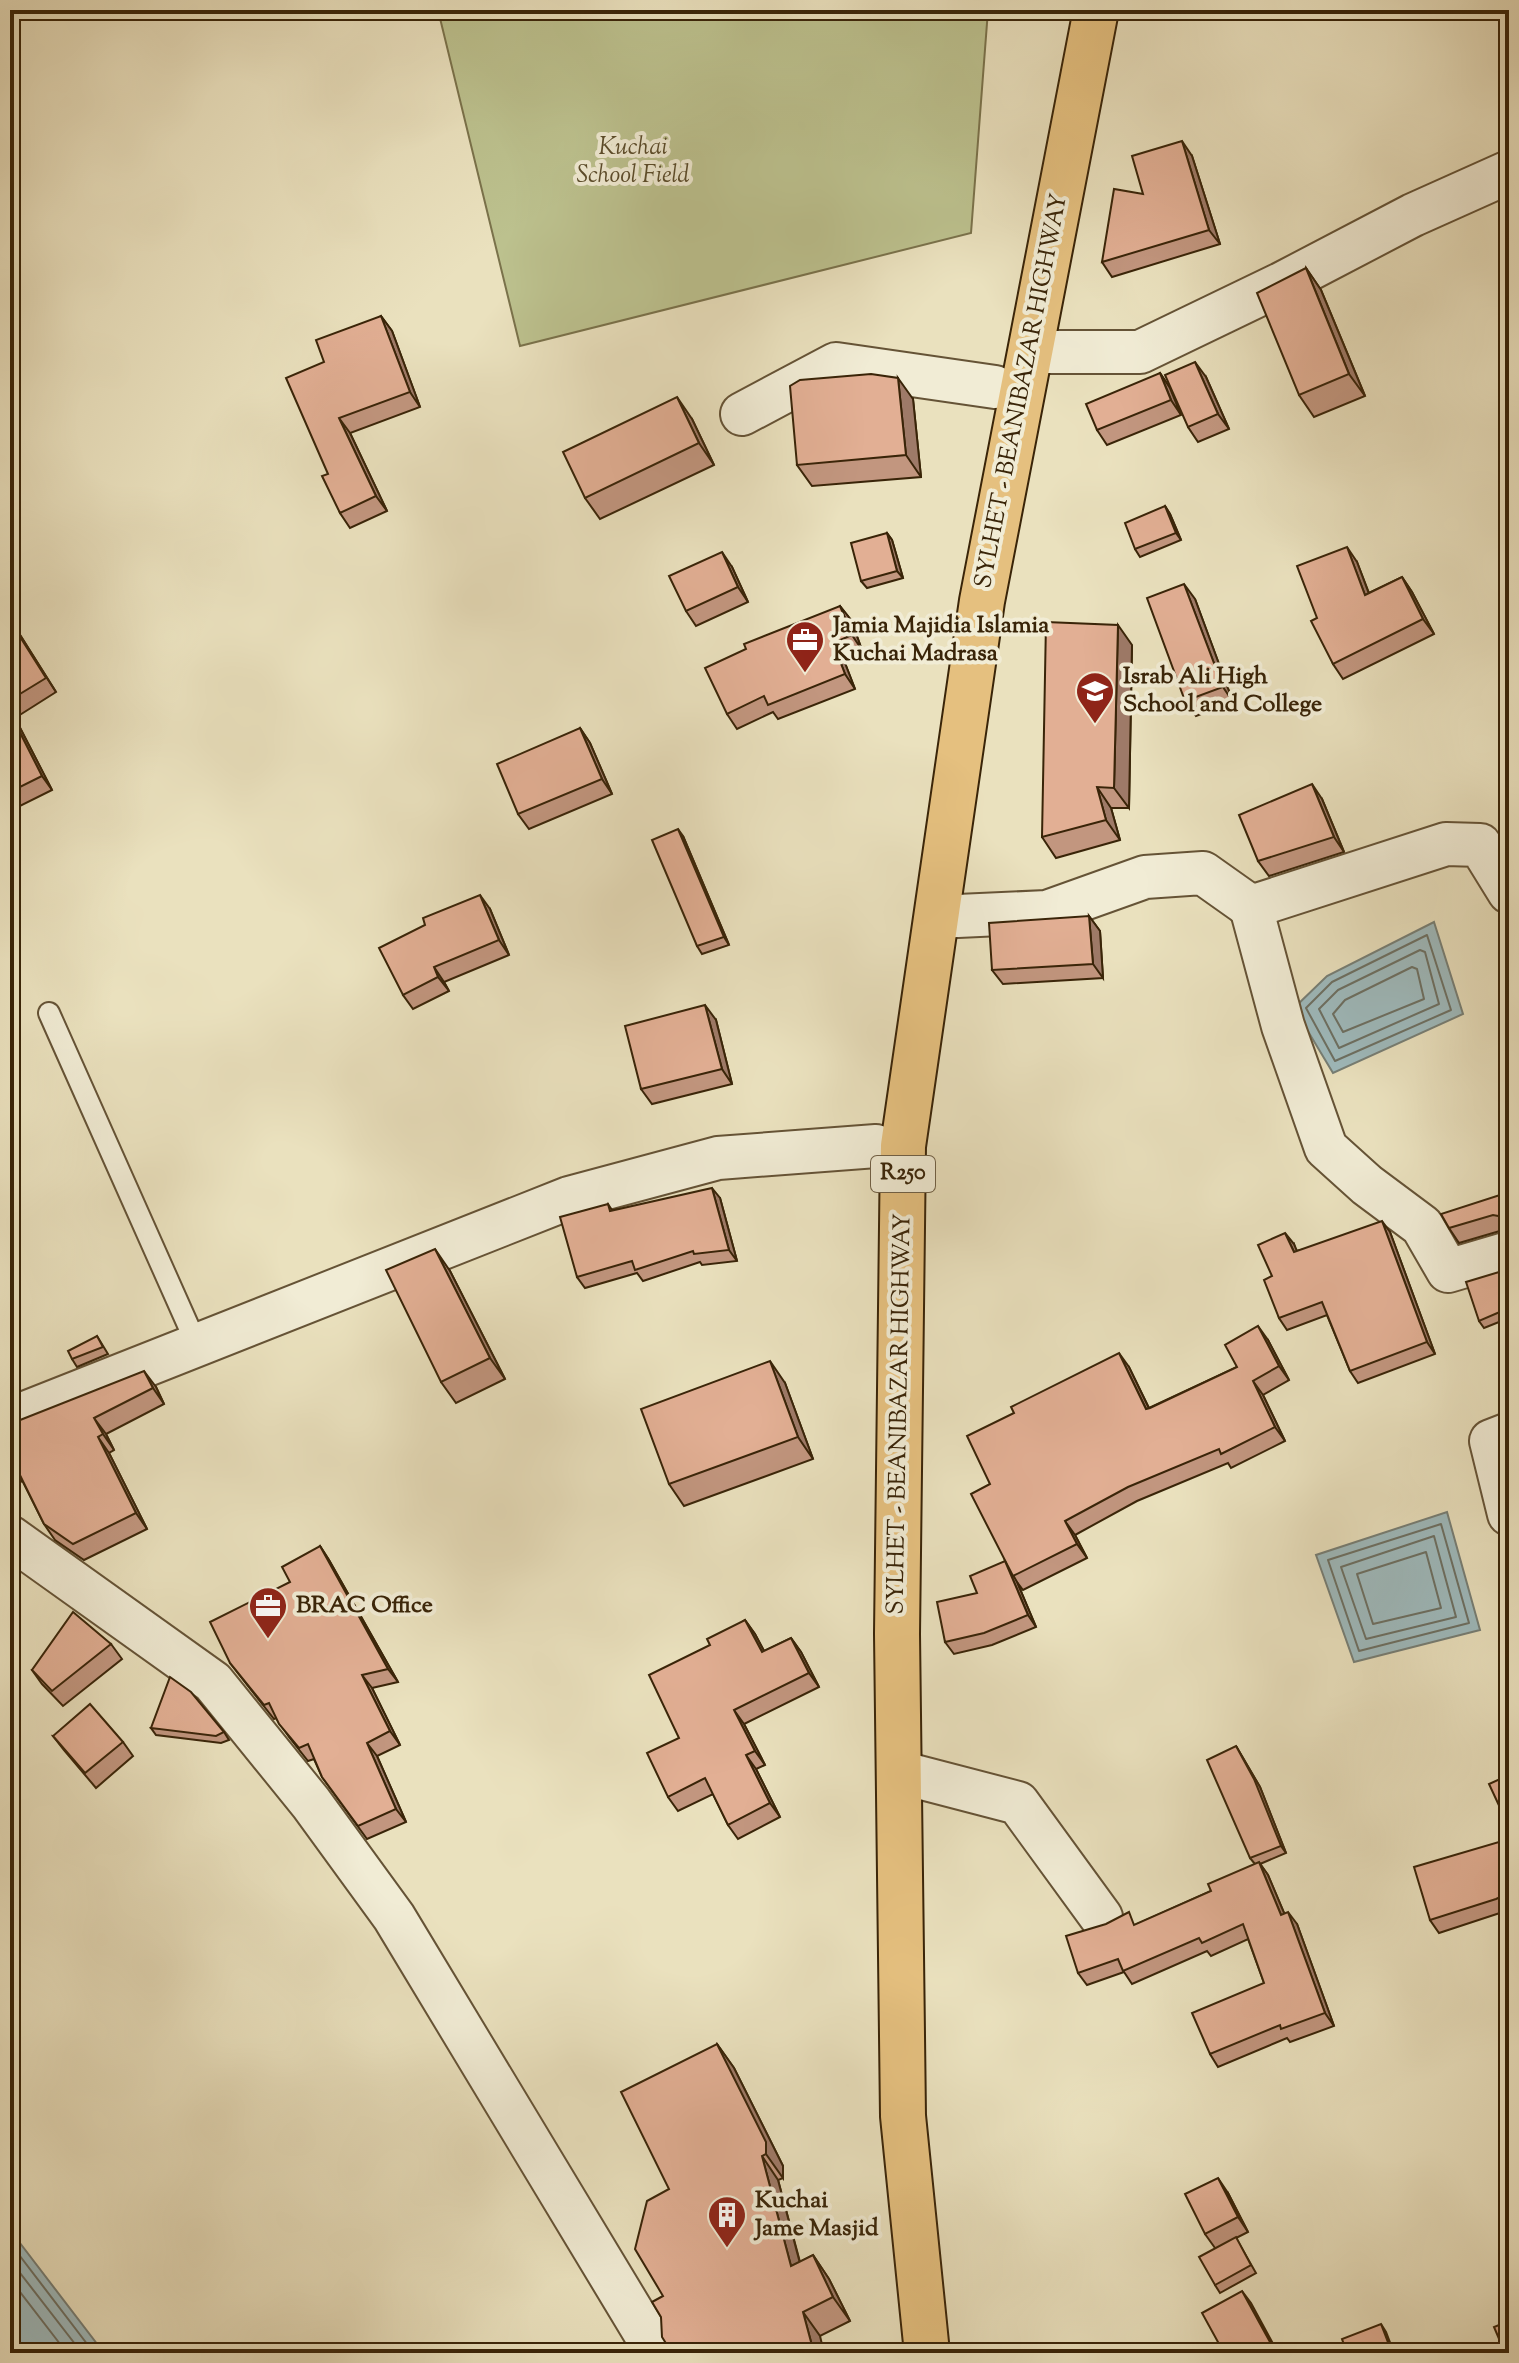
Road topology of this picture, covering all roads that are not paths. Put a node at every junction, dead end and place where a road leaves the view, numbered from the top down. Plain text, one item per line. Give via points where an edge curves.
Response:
1 (1068, 10) edge
2 (1096, 10) edge
3 (1509, 172) edge
4 (1030, 352) junction
5 (995, 387) junction
6 (742, 414) dead end
7 (1509, 892) edge
8 (1251, 907) junction
9 (936, 917) junction
10 (49, 1013) dead end
11 (876, 1146) junction
12 (1509, 1253) edge
13 (196, 1343) junction
14 (10, 1419) edge
15 (1509, 1434) edge
16 (1509, 1514) edge
17 (10, 1537) edge
18 (899, 1772) junction
19 (1101, 1917) dead end
20 (657, 2353) edge
21 (897, 2353) edge
22 (927, 2353) edge

1 - 5 main road, SYLHET - BEANIBAZAR HIGHWAY / R250
2 - 4 main road, SYLHET - BEANIBAZAR HIGHWAY / R250
3 - 4 street via 1140,352
4 - 9 main road, SYLHET - BEANIBAZAR HIGHWAY / R250 via 982,601
5 - 6 street via 836,364
5 - 11 main road, SYLHET - BEANIBAZAR HIGHWAY / R250 via 955,599
7 - 8 street via 1480,845 1446,844
8 - 9 street via 1203,873 1145,877 1047,912
8 - 12 street via 1283,1026 1326,1148 1422,1226 1448,1271
9 - 18 main road, SYLHET - BEANIBAZAR HIGHWAY / R250 via 903,1146
10 - 13 lane
11 - 13 street via 718,1158 569,1198
11 - 21 main road, SYLHET - BEANIBAZAR HIGHWAY / R250 via 870,1636 876,2119
13 - 14 street
15 - 16 street via 1491,1441
17 - 20 street via 213,1682 311,1803 394,1917
18 - 19 street via 1018,1803
18 - 22 main road, SYLHET - BEANIBAZAR HIGHWAY / R250 via 903,2116

